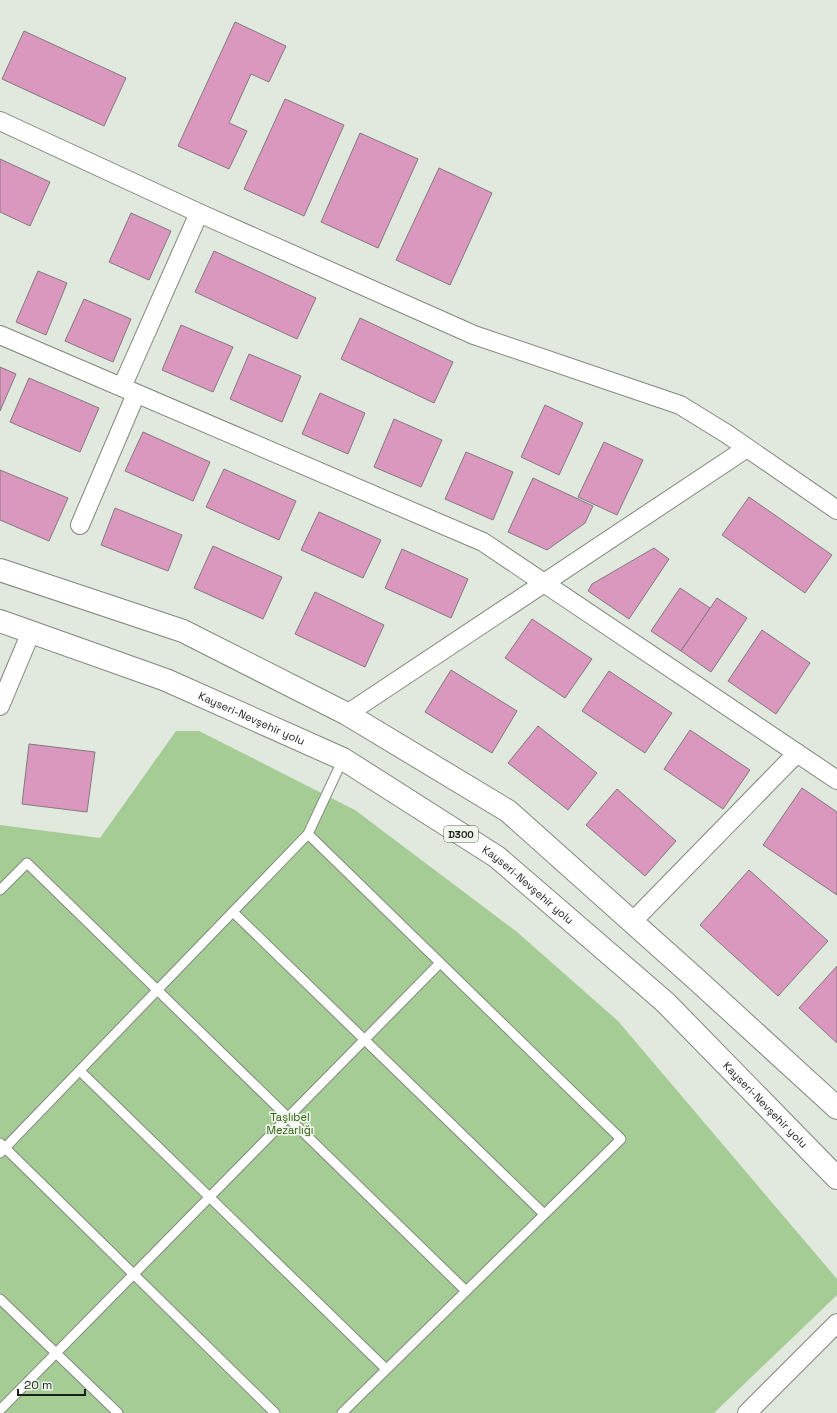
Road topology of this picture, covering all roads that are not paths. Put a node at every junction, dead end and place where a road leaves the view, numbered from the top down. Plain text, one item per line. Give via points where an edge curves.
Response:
1 (0, 121) edge
2 (199, 212) junction
3 (0, 335) edge
4 (129, 390) junction
5 (747, 448) junction
6 (837, 510) edge
7 (80, 525) dead end
8 (0, 570) edge
9 (544, 582) junction
10 (0, 621) edge
11 (31, 632) junction
12 (0, 706) edge
13 (347, 714) junction
14 (797, 753) junction
15 (343, 759) junction
16 (837, 780) edge
17 (308, 834) junction
18 (0, 890) edge
19 (233, 912) junction
20 (632, 922) junction
21 (440, 963) junction
22 (158, 990) junction
23 (365, 1039) junction
24 (80, 1071) junction
25 (837, 1108) edge
26 (288, 1117) junction
27 (2, 1148) edge
28 (837, 1178) edge
29 (210, 1197) junction
30 (544, 1214) junction
31 (134, 1274) junction
32 (466, 1291) junction
33 (0, 1299) edge
34 (837, 1323) edge
35 (56, 1353) junction
36 (386, 1369) junction
37 (0, 1410) edge
38 (118, 1413) edge
39 (275, 1413) edge
40 (342, 1413) edge
41 (747, 1413) edge

1 - 2 street
2 - 4 street
2 - 5 street via 474,335 680,405
3 - 4 street
4 - 7 street
4 - 9 street via 483,542
5 - 6 street
5 - 9 street
8 - 13 highway via 183,631
9 - 13 street
9 - 14 street
10 - 11 highway, Kayseri-Nevşehir yolu / D300
11 - 12 street
11 - 15 highway, Kayseri-Nevşehir yolu / D300 via 166,680
13 - 20 highway via 508,811
14 - 16 street
14 - 20 street
15 - 17 lane
15 - 28 highway, Kayseri-Nevşehir yolu / D300 via 497,857 666,1002
17 - 19 lane
17 - 21 lane
18 - 22 lane via 27,863
19 - 22 lane
19 - 23 lane
20 - 25 highway
21 - 23 lane
21 - 30 lane via 621,1139
22 - 24 lane
22 - 26 lane
23 - 26 lane
23 - 30 lane
24 - 27 lane
24 - 29 lane
26 - 29 lane
26 - 32 lane
27 - 31 lane
29 - 31 lane
29 - 36 lane
30 - 32 lane
31 - 35 lane
31 - 39 lane
32 - 36 lane
33 - 35 lane
34 - 41 street
35 - 37 lane
35 - 38 lane
36 - 40 lane

